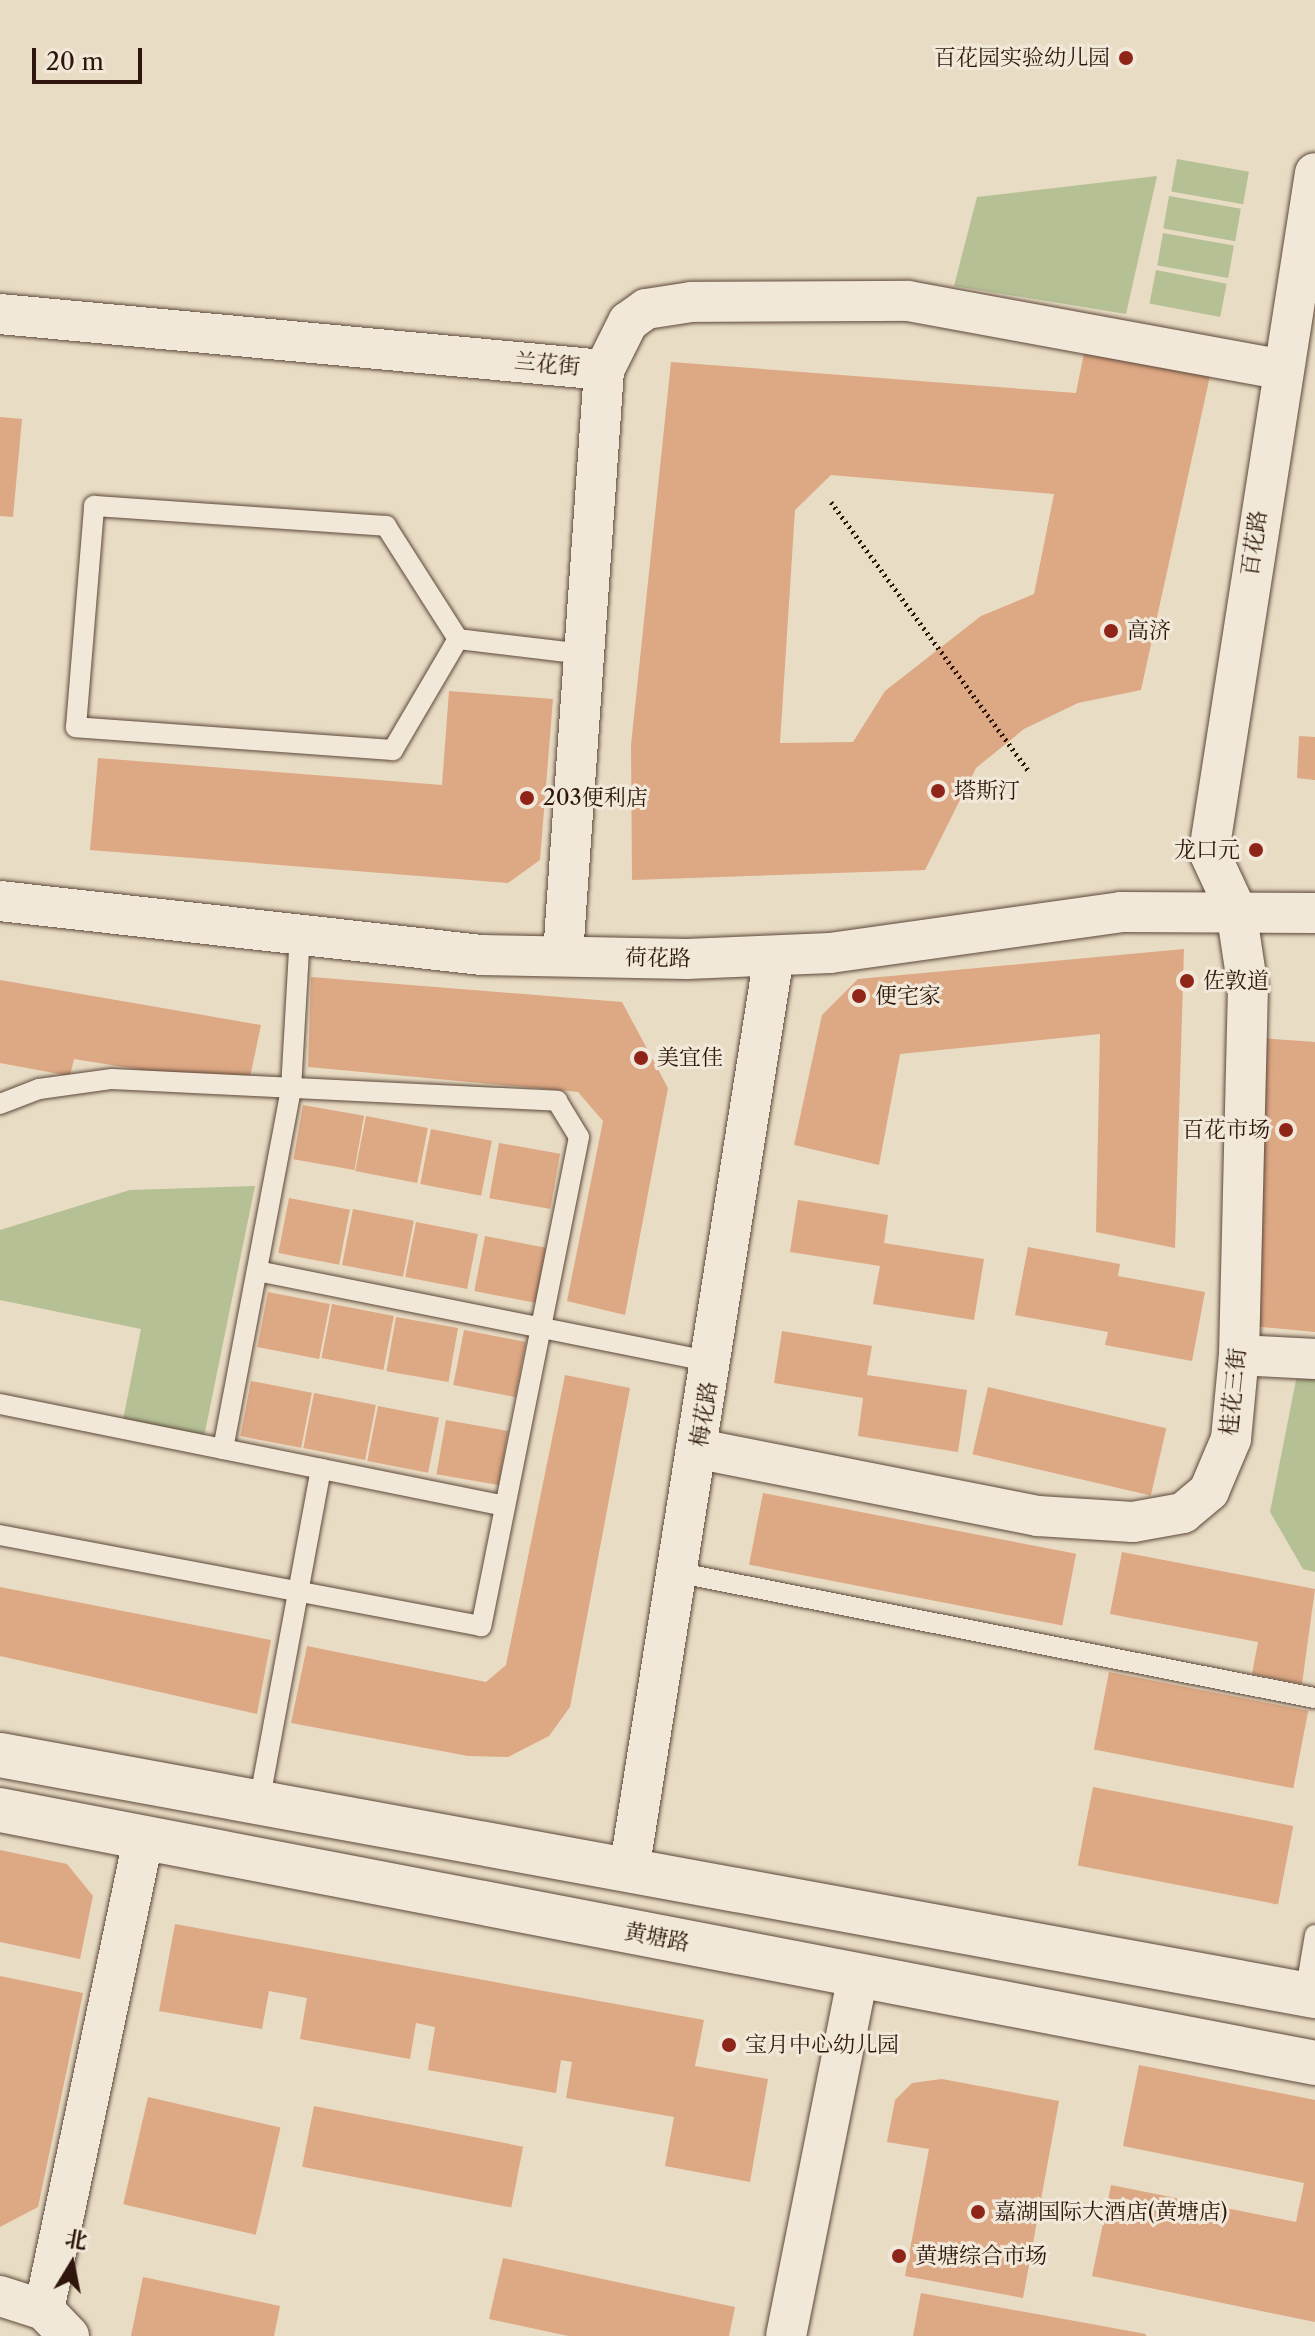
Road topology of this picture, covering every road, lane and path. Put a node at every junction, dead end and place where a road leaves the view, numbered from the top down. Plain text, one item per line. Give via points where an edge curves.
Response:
1 (1315, 173) edge
2 (0, 314) edge
3 (1279, 369) junction
4 (604, 370) junction
5 (831, 502) dead end
6 (458, 639) junction
7 (584, 654) junction
8 (1029, 772) dead end
9 (0, 901) edge
10 (1236, 910) junction
11 (1315, 913) edge
12 (300, 934) junction
13 (563, 955) junction
14 (774, 956) junction
15 (291, 1089) junction
16 (0, 1104) edge
17 (257, 1271) junction
18 (541, 1327) junction
19 (1239, 1355) junction
20 (1315, 1359) edge
21 (712, 1362) junction
22 (0, 1404) edge
23 (223, 1449) junction
24 (699, 1449) junction
25 (321, 1469) junction
26 (505, 1506) junction
27 (0, 1535) edge
28 (680, 1573) junction
29 (298, 1592) junction
30 (1315, 1698) edge
31 (0, 1755) edge
32 (259, 1803) junction
33 (0, 1810) edge
34 (143, 1839) junction
35 (629, 1871) junction
36 (1315, 1935) edge
37 (858, 1975) junction
38 (1310, 1995) edge
39 (1315, 2063) edge
40 (0, 2296) edge
41 (57, 2323) edge
42 (786, 2336) edge

1 - 3 street, 百花路
2 - 4 street, 兰花街
3 - 4 street via 1042,321 877,301 646,309 614,341
3 - 10 street, 百花路 via 1209,852
4 - 7 street, 兰花街
5 - 8 path
6 - 6 lane via 386,526 94,506 76,727 393,750
6 - 7 lane
7 - 13 street, 兰花街
9 - 12 street, 荷花路
10 - 11 street, 荷花路
10 - 14 street, 荷花路 via 1121,912
10 - 19 street, 桂花三街 via 1248,989
12 - 13 street, 荷花路 via 481,955
12 - 15 lane
13 - 14 street, 荷花路
14 - 21 street, 梅花路
15 - 16 lane via 112,1079 39,1089
15 - 17 lane
15 - 18 lane via 557,1101 579,1137
17 - 18 lane
17 - 23 lane
18 - 21 lane
18 - 26 lane
19 - 20 street
19 - 24 street, 桂花三街 via 1231,1439 1209,1491 1183,1513 1133,1522 1038,1516
21 - 24 street, 梅花路
22 - 23 lane
23 - 25 lane
24 - 28 street, 梅花路
25 - 26 lane
25 - 29 lane
26 - 29 lane via 481,1626
27 - 29 lane
28 - 30 lane
28 - 35 street, 梅花路
29 - 32 lane
31 - 32 main road
32 - 35 main road
33 - 34 main road, 黄塘路
34 - 37 main road, 黄塘路
34 - 41 street
35 - 38 main road
36 - 38 lane
37 - 39 main road, 黄塘路
37 - 42 street
40 - 41 street

